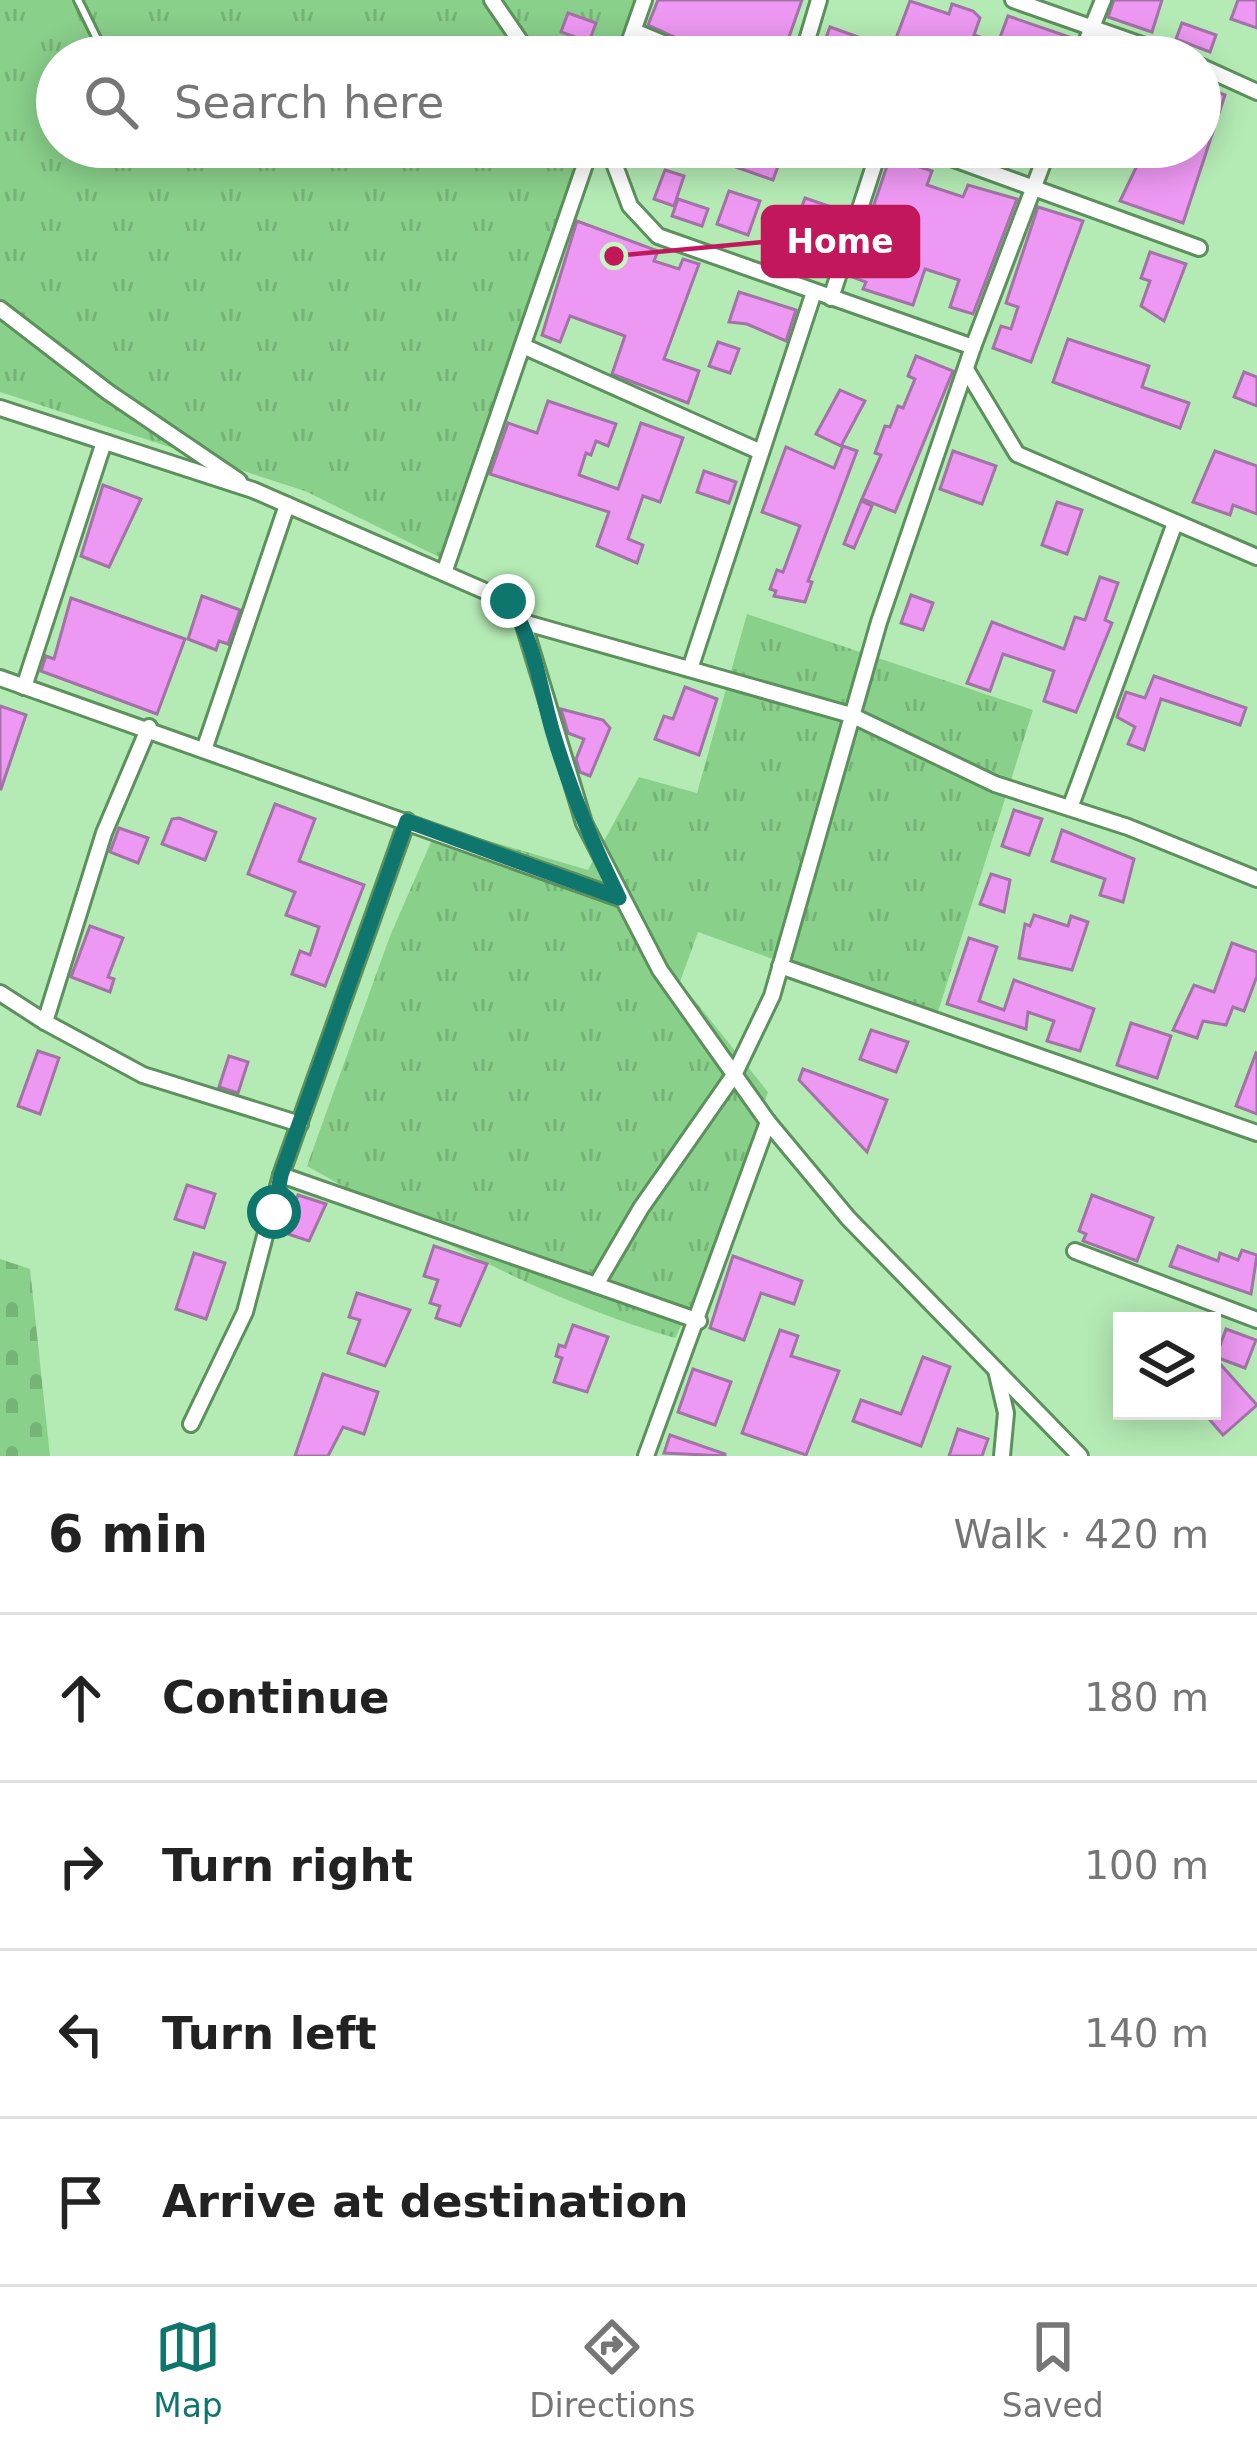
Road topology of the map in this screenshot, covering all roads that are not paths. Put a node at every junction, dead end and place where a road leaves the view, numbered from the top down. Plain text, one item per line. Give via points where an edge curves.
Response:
1 (78, 0) edge
2 (492, 0) edge
3 (644, 0) edge
4 (819, 0) edge
5 (1013, 0) edge
6 (1102, 0) edge
7 (1089, 29) junction
8 (634, 31) junction
9 (96, 36) edge
10 (517, 36) edge
11 (632, 36) edge
12 (646, 36) edge
13 (808, 36) edge
14 (1087, 36) edge
15 (1111, 36) edge
16 (1221, 76) edge
17 (1257, 92) edge
18 (584, 168) edge
19 (616, 168) edge
20 (873, 168) edge
21 (975, 168) edge
22 (1042, 168) edge
23 (1034, 191) junction
24 (1198, 248) dead end
25 (814, 292) junction
26 (831, 298) junction
27 (0, 309) edge
28 (523, 346) junction
29 (973, 347) junction
30 (967, 371) junction
31 (0, 408) edge
32 (104, 442) junction
33 (761, 452) junction
34 (253, 490) junction
35 (287, 505) junction
36 (1174, 523) junction
37 (1257, 557) edge
38 (445, 570) junction
39 (523, 622) junction
40 (689, 669) junction
41 (0, 678) edge
42 (24, 687) junction
43 (851, 715) junction
44 (149, 727) junction
45 (205, 747) junction
46 (1070, 808) junction
47 (407, 821) junction
48 (1257, 879) edge
49 (619, 898) junction
50 (780, 966) junction
51 (0, 993) edge
52 (45, 1022) junction
53 (734, 1075) junction
54 (768, 1122) junction
55 (300, 1124) junction
56 (1257, 1133) edge
57 (281, 1175) junction
58 (1075, 1251) dead end
59 (596, 1285) junction
60 (1257, 1320) edge
61 (700, 1321) junction
62 (995, 1365) junction
63 (191, 1424) dead end
64 (646, 1456) edge
65 (1002, 1456) edge
66 (1080, 1456) edge

1 - 9 lane
2 - 10 street
3 - 8 street
4 - 13 street
5 - 7 street
6 - 7 street
7 - 14 street
7 - 15 street
8 - 11 street
8 - 12 street
16 - 17 street
18 - 28 street
19 - 25 street via 630,206 658,236
20 - 26 street
21 - 23 street
22 - 23 street
23 - 24 street
23 - 29 street
25 - 26 street
25 - 33 street
26 - 29 street
27 - 34 street
28 - 33 street
28 - 38 street
29 - 30 street
30 - 36 street via 1017,454
30 - 43 street
31 - 32 street
32 - 34 street
32 - 42 street
33 - 40 street
34 - 35 street
35 - 38 street
35 - 45 street
36 - 37 street
36 - 46 street
38 - 39 street via 508,601
39 - 40 street
39 - 49 street via 561,756
40 - 43 street
41 - 42 street
42 - 44 street
43 - 46 street via 995,784
43 - 50 street
44 - 45 street
44 - 52 street via 104,833
45 - 47 street
46 - 48 street
47 - 49 street
47 - 55 street
49 - 53 street
50 - 53 street
50 - 56 street
51 - 52 street
52 - 55 street via 143,1075
53 - 54 street
53 - 59 street
54 - 61 street
54 - 62 street via 848,1218
55 - 57 street
57 - 59 street
57 - 63 street via 245,1312
58 - 60 street
59 - 61 street
61 - 64 street
62 - 65 street via 1006,1413
62 - 66 street

